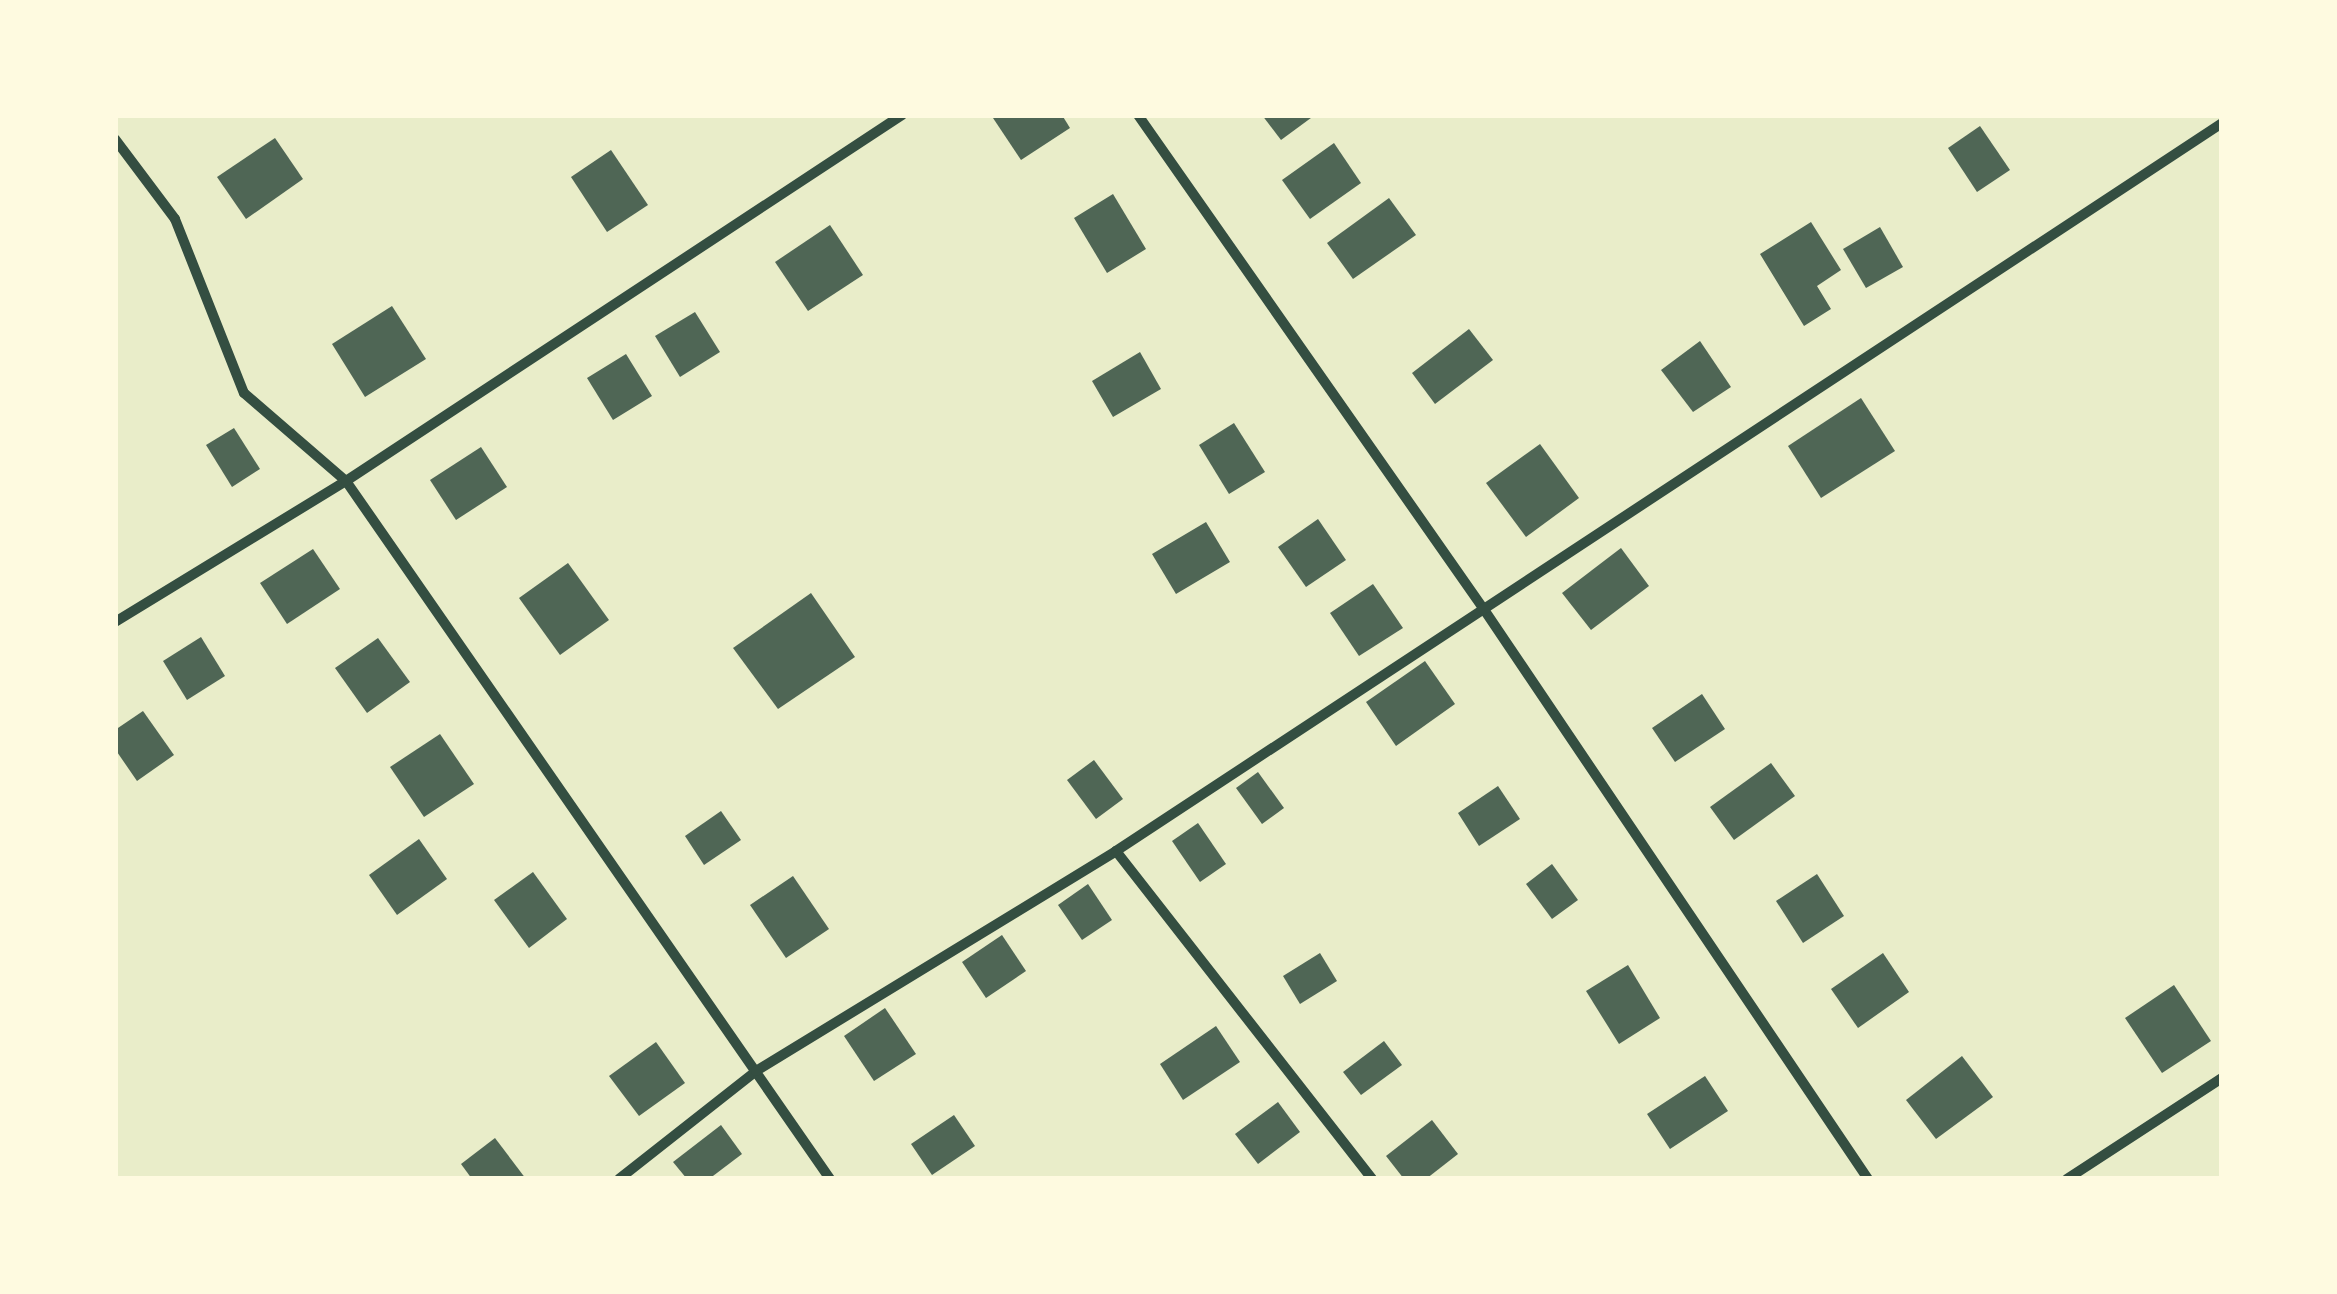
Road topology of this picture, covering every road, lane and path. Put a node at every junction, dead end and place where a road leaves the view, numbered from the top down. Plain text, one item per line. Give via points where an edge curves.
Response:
1 (902, 115) edge
2 (1138, 115) edge
3 (2222, 123) edge
4 (115, 138) edge
5 (346, 481) junction
6 (1483, 608) junction
7 (115, 622) edge
8 (1116, 851) junction
9 (756, 1071) junction
10 (2222, 1078) edge
11 (619, 1179) edge
12 (830, 1179) edge
13 (1372, 1179) edge
14 (1868, 1179) edge
15 (2067, 1179) edge

1 - 5 street
2 - 6 street
3 - 6 street
4 - 5 street via 175,219 244,393
5 - 7 street
5 - 9 street
6 - 8 street
6 - 14 street
8 - 9 street
8 - 13 street
9 - 11 street
9 - 12 street
10 - 15 street

